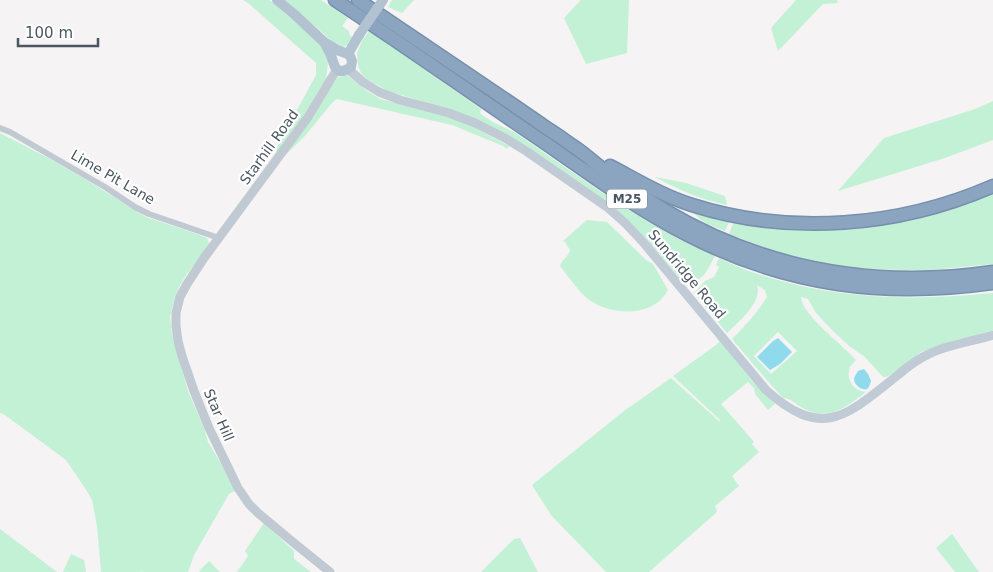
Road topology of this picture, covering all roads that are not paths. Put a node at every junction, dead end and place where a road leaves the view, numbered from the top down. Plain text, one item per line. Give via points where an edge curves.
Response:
1 (277, 0) edge
2 (335, 0) edge
3 (358, 0) edge
4 (383, 0) edge
5 (324, 42) junction
6 (345, 53) junction
7 (335, 66) junction
8 (348, 69) junction
9 (0, 128) edge
10 (577, 148) junction
11 (993, 186) edge
12 (219, 238) junction
13 (993, 272) edge
14 (993, 283) edge
15 (993, 335) edge
16 (330, 572) edge

1 - 5 main road
2 - 14 highway, M25 via 624,197 687,235 729,254 789,275 854,287 918,290
3 - 10 highway, M25
4 - 6 main road, bridge
5 - 6 main road
5 - 7 main road
6 - 7 main road via 336,54
6 - 8 main road via 352,61
7 - 8 main road via 343,71
7 - 12 street, Starhill Road via 308,117
8 - 15 main road, Sundridge Road via 380,92 449,113 505,138 606,207 642,242 766,390 799,413 817,419 844,414 925,356
9 - 12 street, Lime Pit Lane via 106,187 135,207
10 - 11 highway, M25 via 654,190 691,205 777,222 835,223 893,217 936,207
10 - 13 highway, M25 via 611,175 684,221 777,260 833,272 890,279
12 - 16 street, Star Hill via 180,297 176,326 182,356 209,428 242,495 269,523

